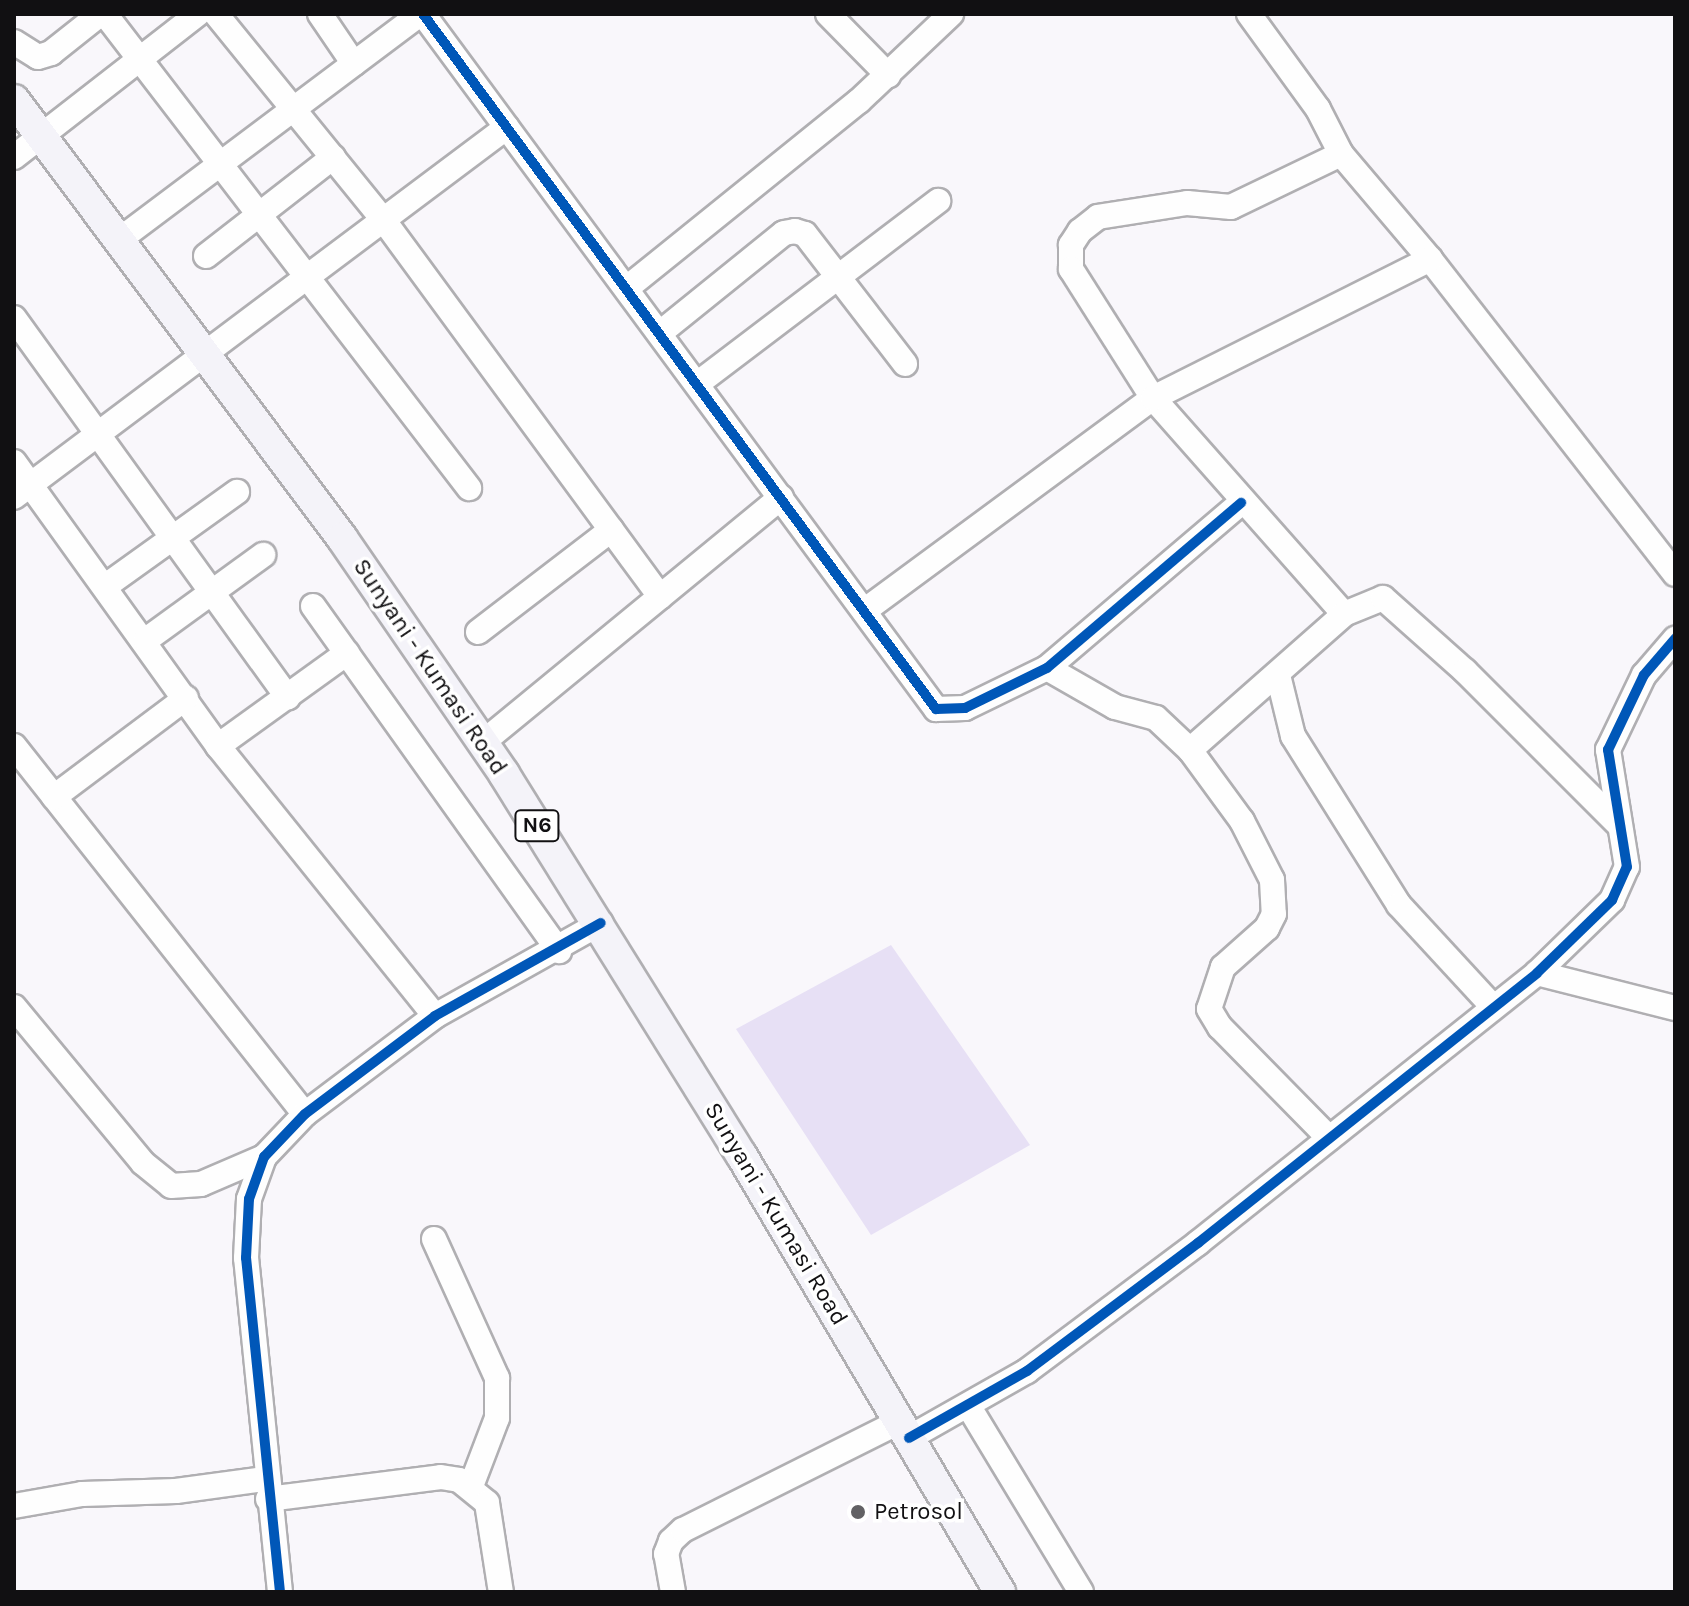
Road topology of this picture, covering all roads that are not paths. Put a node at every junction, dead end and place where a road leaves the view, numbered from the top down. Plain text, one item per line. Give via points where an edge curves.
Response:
1 (102, 14) edge
2 (198, 14) edge
3 (216, 14) edge
4 (320, 14) edge
5 (421, 14) edge
6 (828, 14) edge
7 (951, 14) edge
8 (1249, 14) edge
9 (14, 42) edge
10 (140, 61) junction
11 (354, 64) junction
12 (888, 75) junction
13 (14, 100) edge
14 (295, 108) junction
15 (507, 127) junction
16 (43, 137) junction
17 (1341, 154) junction
18 (14, 157) edge
19 (333, 157) junction
20 (222, 163) junction
21 (938, 201) dead end
22 (260, 214) junction
23 (385, 222) junction
24 (119, 240) junction
25 (206, 256) dead end
26 (1430, 259) junction
27 (308, 278) junction
28 (836, 279) junction
29 (627, 288) junction
30 (14, 318) edge
31 (660, 333) junction
32 (204, 353) junction
33 (905, 364) dead end
34 (697, 384) junction
35 (1153, 398) junction
36 (99, 431) junction
37 (14, 462) edge
38 (469, 488) dead end
39 (23, 491) edge
40 (237, 492) dead end
41 (781, 497) junction
42 (1241, 503) junction
43 (611, 530) junction
44 (174, 537) junction
45 (263, 555) dead end
46 (1675, 574) edge
47 (107, 585) junction
48 (211, 589) junction
49 (660, 597) junction
50 (313, 606) dead end
51 (864, 611) junction
52 (1344, 614) junction
53 (478, 632) dead end
54 (1675, 639) edge
55 (146, 640) junction
56 (347, 653) junction
57 (1047, 668) junction
58 (1278, 675) junction
59 (186, 698) junction
60 (288, 698) junction
61 (482, 743) junction
62 (14, 746) edge
63 (218, 746) junction
64 (1190, 750) junction
65 (54, 797) junction
66 (1617, 823) junction
67 (601, 923) junction
68 (559, 951) junction
69 (1537, 973) junction
70 (14, 1007) edge
71 (1493, 1007) junction
72 (1675, 1008) edge
73 (435, 1016) junction
74 (305, 1114) junction
75 (1329, 1138) junction
76 (264, 1157) junction
77 (434, 1239) dead end
78 (969, 1407) junction
79 (904, 1430) junction
80 (471, 1486) junction
81 (266, 1489) junction
82 (18, 1500) edge
83 (280, 1592) edge
84 (501, 1592) edge
85 (673, 1592) edge
86 (1000, 1592) edge
87 (1081, 1592) edge

1 - 9 street via 51,53 38,57
1 - 10 street
2 - 10 street
3 - 14 street
4 - 11 street
5 - 11 street
5 - 15 street
6 - 12 street
7 - 12 street
8 - 17 street via 1318,109
10 - 16 street
10 - 20 street
11 - 14 street
12 - 29 street via 733,207
13 - 16 main road, Sunyani - Kumasi Road / N6
14 - 19 street
14 - 20 street
15 - 23 street
15 - 29 street
16 - 18 street
16 - 24 main road, Sunyani - Kumasi Road / N6
17 - 26 street
17 - 35 street via 1249,202 1217,208 1187,203 1122,209 1098,217 1080,231 1071,245 1071,269
19 - 22 street
19 - 23 street
20 - 22 street
20 - 24 street
21 - 28 street
22 - 25 street
22 - 27 street
23 - 27 street
23 - 43 street
24 - 32 main road, Sunyani - Kumasi Road / N6
26 - 35 street
26 - 46 street
27 - 32 street
27 - 38 street
28 - 31 street via 805,234 784,233
28 - 33 street
28 - 34 street
29 - 31 street
30 - 36 street
31 - 34 street
32 - 36 street
32 - 61 main road, Sunyani - Kumasi Road / N6 via 342,538
34 - 41 street
35 - 42 street
35 - 51 street
36 - 39 street
36 - 44 street
37 - 39 street
39 - 47 street
40 - 44 street
41 - 49 street
41 - 51 street
42 - 52 street
42 - 57 street
43 - 49 street
43 - 53 street
44 - 47 street
44 - 48 street
45 - 48 street
47 - 55 street
48 - 55 street
48 - 60 street
49 - 61 street
50 - 56 street
51 - 57 street via 936,709 965,708
52 - 58 street
52 - 66 street via 1387,599
54 - 66 street via 1644,675 1608,750
55 - 59 street
56 - 60 street
56 - 68 street
57 - 64 street via 1115,707 1156,718
58 - 64 street
58 - 71 street via 1293,736 1399,905
59 - 63 street
59 - 65 street
60 - 63 street
61 - 67 main road, Sunyani - Kumasi Road / N6
62 - 65 street
63 - 73 street
64 - 75 street via 1242,821 1272,880 1276,900 1267,928 1223,967 1209,1009 1229,1037
65 - 74 street
66 - 69 street via 1626,850 1624,880 1612,900
67 - 68 street
67 - 79 main road, Sunyani - Kumasi Road / N6
68 - 73 street
69 - 71 street
69 - 72 street
70 - 76 street via 143,1163 171,1186 201,1184
71 - 75 street
73 - 74 street
74 - 76 street
75 - 78 street via 1027,1371
76 - 81 street via 249,1199 246,1237
77 - 80 street via 497,1378 497,1418
78 - 79 street
78 - 87 street
79 - 85 street via 683,1530 666,1554
79 - 86 main road, Sunyani - Kumasi Road / N6
80 - 81 street via 441,1477
80 - 84 street via 487,1503
81 - 82 street
81 - 83 street

